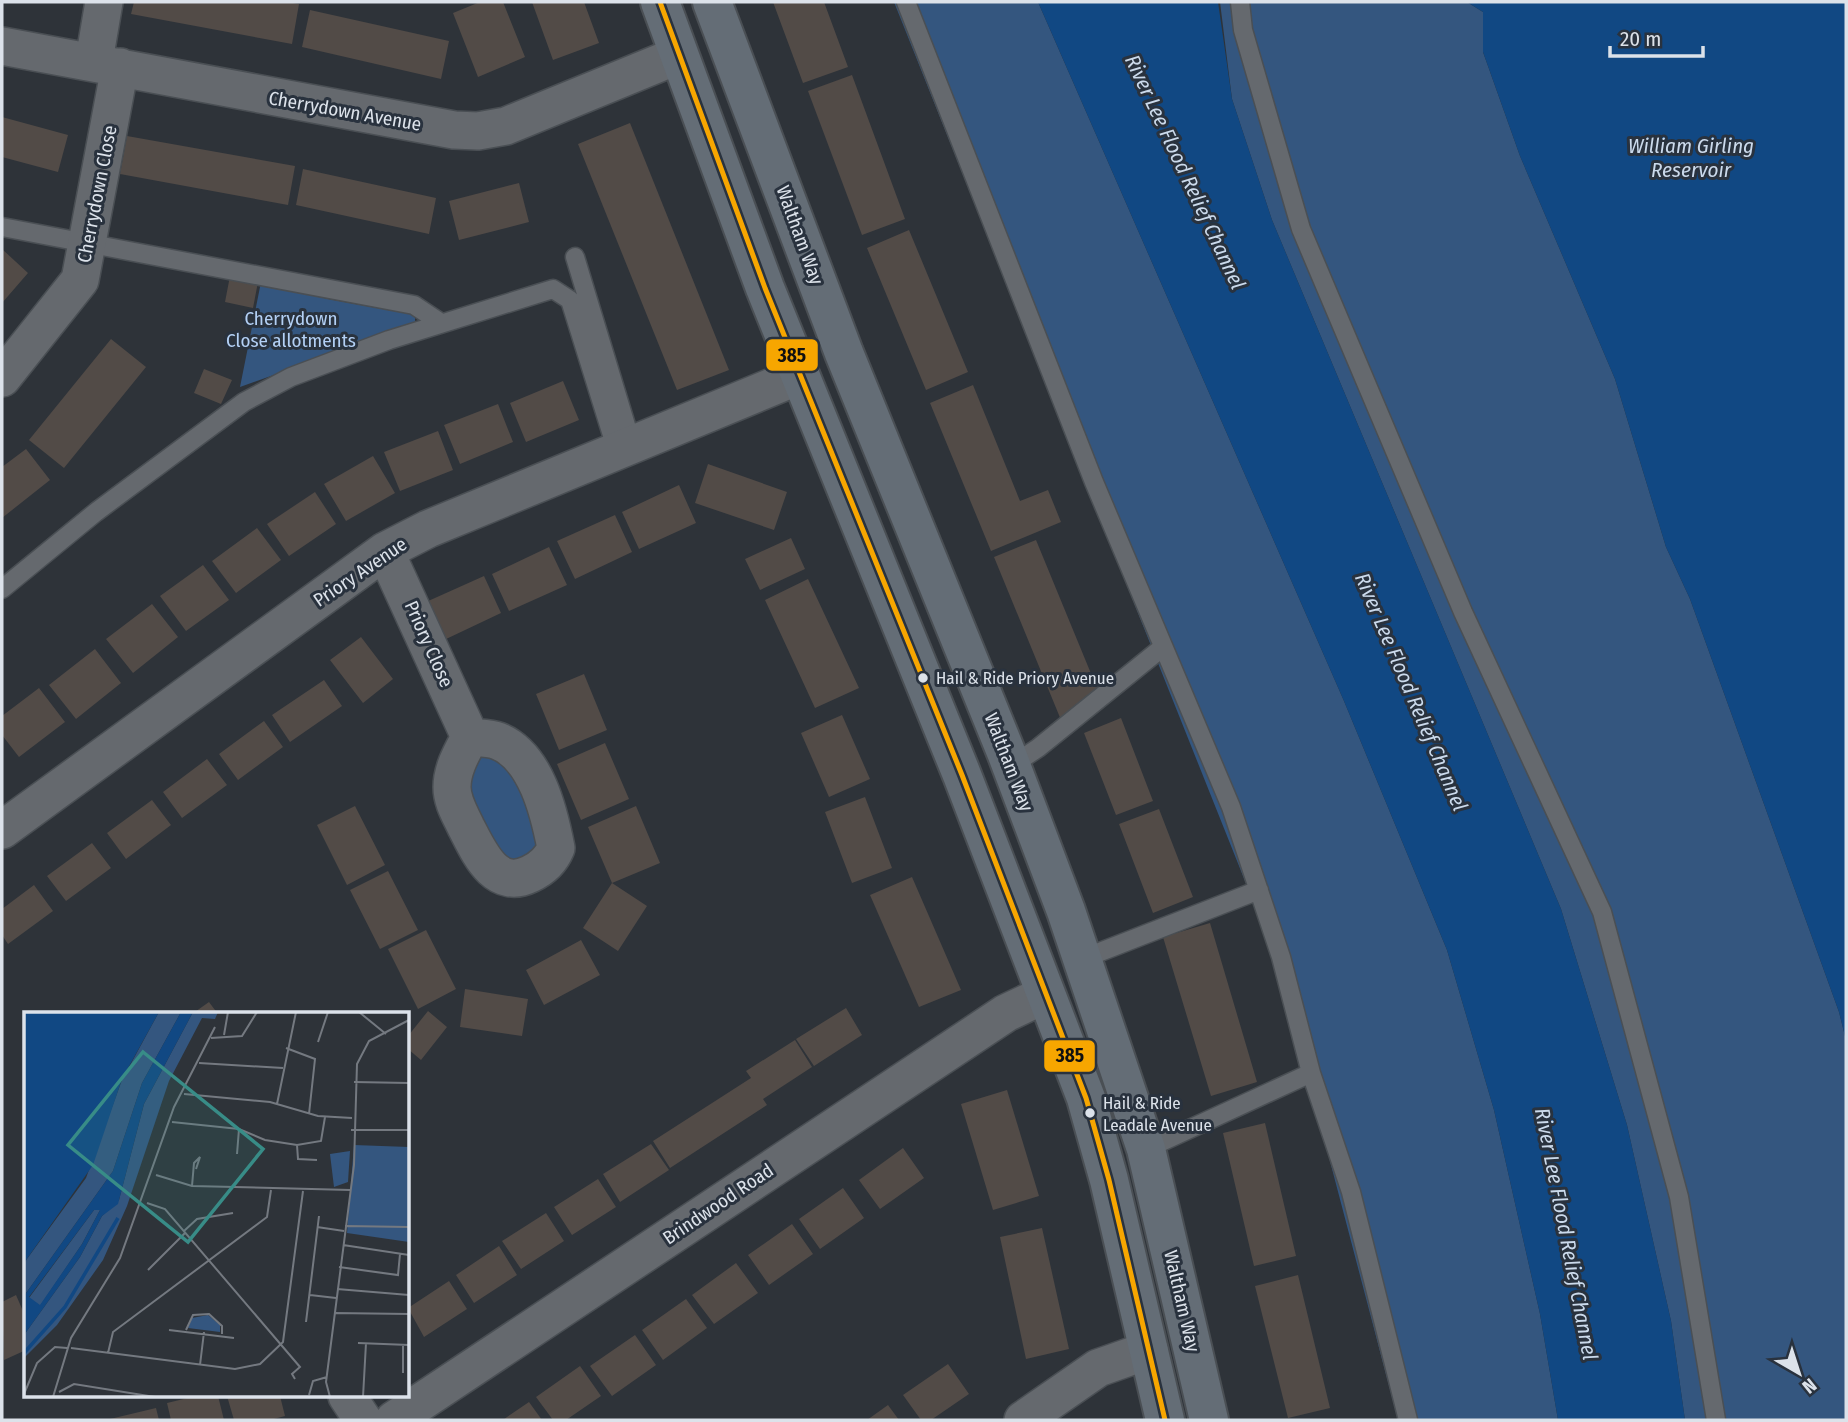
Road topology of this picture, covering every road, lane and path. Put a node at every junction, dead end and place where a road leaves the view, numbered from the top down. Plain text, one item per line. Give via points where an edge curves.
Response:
1 (104, 2) edge
2 (660, 2) edge
3 (712, 2) edge
4 (906, 2) edge
5 (1240, 2) edge
6 (2, 46) edge
7 (679, 55) junction
8 (107, 64) junction
9 (762, 134) junction
10 (716, 154) junction
11 (2, 227) edge
12 (89, 242) junction
13 (575, 257) dead end
14 (812, 268) junction
15 (765, 288) junction
16 (441, 323) junction
17 (801, 375) junction
18 (2, 378) edge
19 (624, 448) junction
20 (883, 451) junction
21 (839, 469) junction
22 (386, 551) junction
23 (2, 589) edge
24 (1163, 647) junction
25 (470, 737) dead end
26 (1008, 759) junction
27 (962, 775) junction
28 (2, 830) edge
29 (1259, 890) junction
30 (1082, 958) junction
31 (1046, 994) junction
32 (1311, 1073) junction
33 (1149, 1159) junction
34 (1109, 1180) junction
35 (1149, 1350) junction
36 (348, 1398) edge
37 (363, 1420) edge
38 (394, 1420) edge
39 (1023, 1420) edge
40 (1165, 1420) edge
41 (1209, 1420) edge
42 (1408, 1420) edge
43 (1716, 1420) edge

1 - 8 street, Cherrydown Close
2 - 7 main road
3 - 9 main road, Waltham Way
4 - 24 lane
5 - 43 lane via 1243,30 1301,229 1464,612 1602,912 1679,1197
6 - 8 street, Cherrydown Avenue
7 - 8 street, Cherrydown Avenue via 506,126 478,131 280,100
7 - 10 main road
8 - 12 street, Cherrydown Close
9 - 10 main road
9 - 14 main road, Waltham Way
10 - 15 main road
11 - 12 lane
12 - 16 lane via 414,305
12 - 18 street, Cherrydown Close via 80,280
13 - 19 lane
14 - 15 main road
14 - 20 main road, Waltham Way
15 - 17 main road
16 - 19 lane via 553,289 570,300
16 - 23 lane via 291,377 244,402
17 - 19 street, Priory Avenue
17 - 21 main road
19 - 22 street, Priory Avenue via 428,529
20 - 21 main road
20 - 26 main road, Waltham Way
21 - 27 main road
22 - 25 street, Priory Close
22 - 28 street, Priory Avenue
24 - 26 lane via 1038,748
24 - 29 lane via 1231,807
26 - 27 main road
26 - 30 main road, Waltham Way
27 - 31 main road
29 - 30 lane
29 - 32 lane
30 - 33 main road, Waltham Way
31 - 34 main road via 1086,1098
31 - 38 street, Brindwood Road via 1006,1013
32 - 33 lane
32 - 42 lane via 1351,1192
33 - 34 main road
33 - 41 main road, Waltham Way
34 - 35 main road
35 - 39 street via 1098,1368
35 - 40 main road
36 - 37 street

